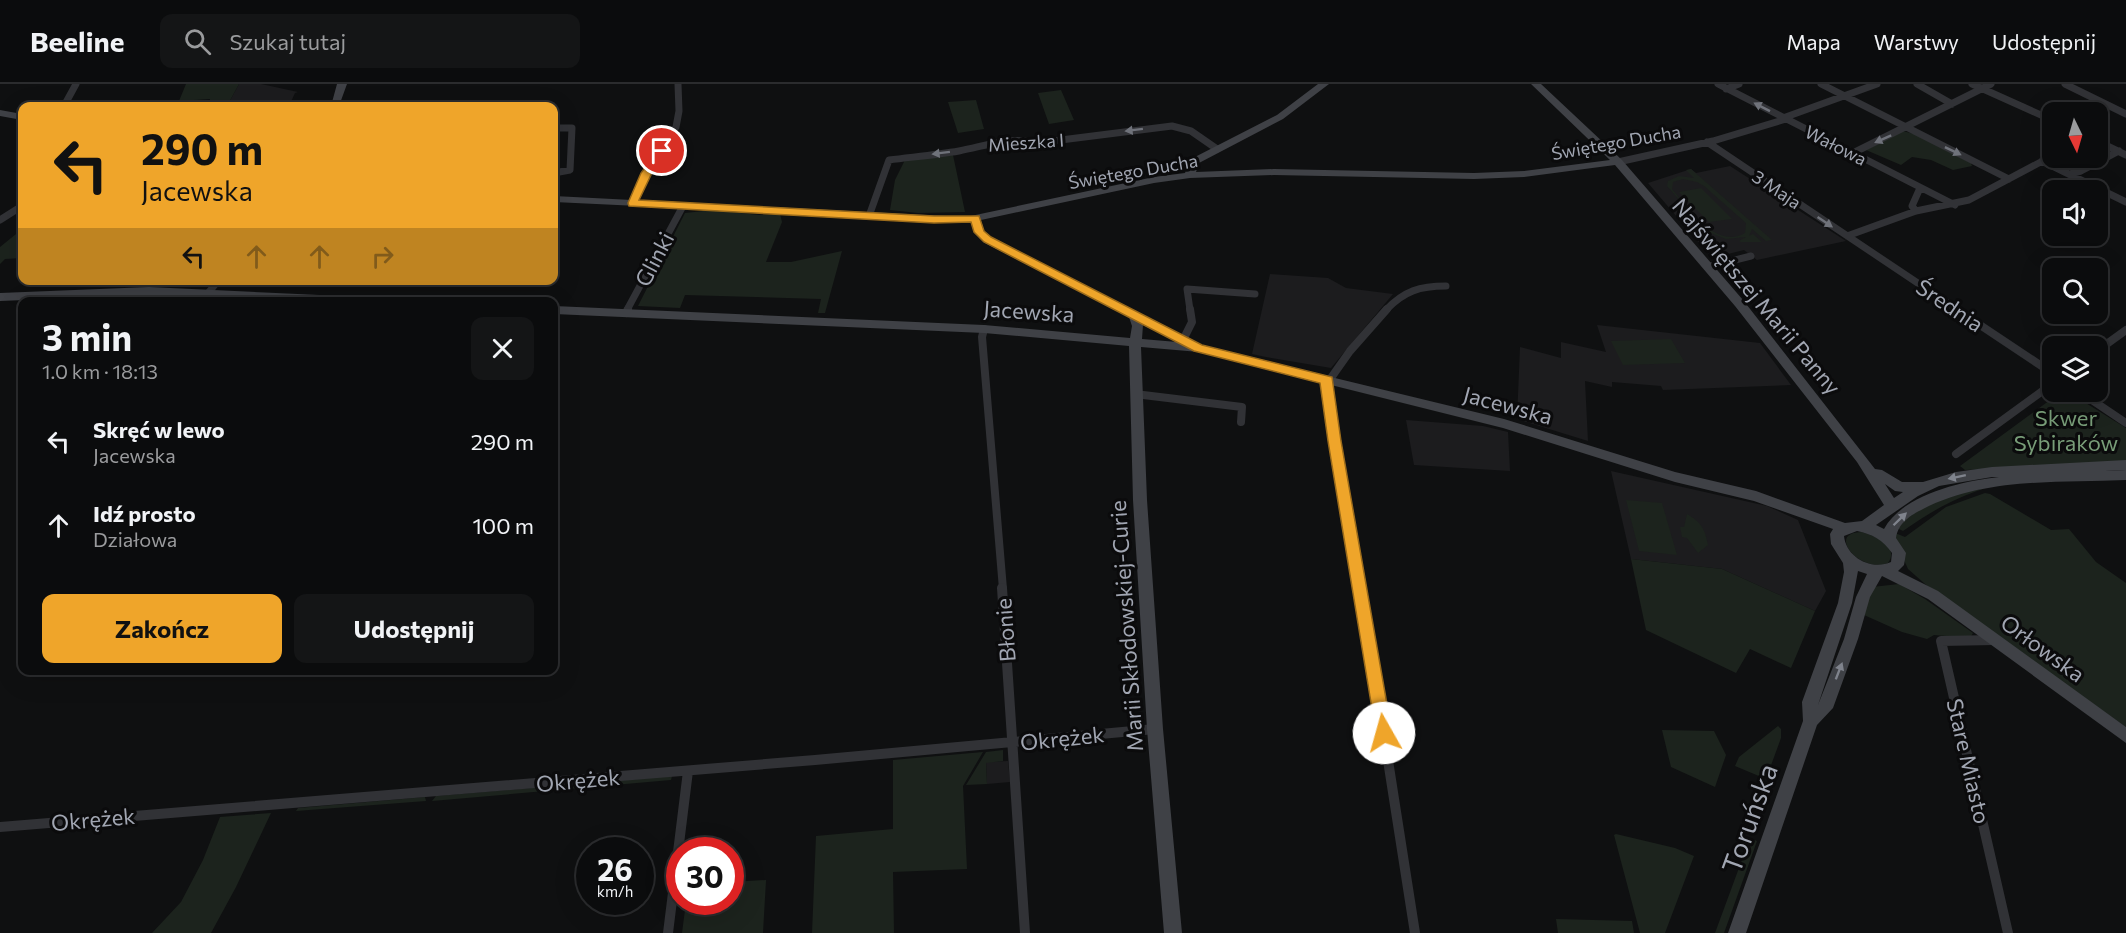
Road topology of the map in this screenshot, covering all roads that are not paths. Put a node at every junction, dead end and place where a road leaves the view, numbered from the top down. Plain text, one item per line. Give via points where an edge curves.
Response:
1 (76, 84) edge
2 (342, 84) edge
3 (678, 84) edge
4 (1324, 84) edge
5 (1536, 84) edge
6 (1718, 84) edge
7 (1739, 84) edge
8 (1821, 84) edge
9 (1877, 84) edge
10 (1917, 84) edge
11 (1972, 84) edge
12 (1991, 84) edge
13 (2065, 84) edge
14 (1983, 88) junction
15 (1726, 89) junction
16 (1844, 96) junction
17 (66, 102) edge
18 (337, 102) edge
19 (1952, 104) junction
20 (0, 112) edge
21 (2126, 114) edge
22 (2042, 115) edge
23 (18, 116) edge
24 (1784, 119) junction
25 (558, 128) edge
26 (1906, 128) junction
27 (1707, 142) junction
28 (2108, 146) edge
29 (1217, 149) junction
30 (1851, 153) junction
31 (2122, 153) edge
32 (2042, 161) edge
33 (1618, 162) junction
34 (2057, 168) edge
35 (558, 172) edge
36 (2070, 174) junction
37 (1190, 175) junction
38 (2009, 179) junction
39 (1920, 188) junction
40 (558, 199) edge
41 (2126, 202) edge
42 (633, 203) junction
43 (1955, 205) junction
44 (682, 206) junction
45 (18, 209) edge
46 (1916, 211) junction
47 (869, 216) junction
48 (975, 219) junction
49 (0, 220) edge
50 (1847, 236) junction
51 (1751, 256) dead end
52 (1707, 267) junction
53 (214, 285) edge
54 (1446, 286) dead end
55 (208, 292) junction
56 (1255, 294) dead end
57 (0, 297) edge
58 (296, 297) edge
59 (558, 310) edge
60 (626, 313) junction
61 (1135, 317) junction
62 (984, 328) junction
63 (2126, 330) edge
64 (1184, 340) junction
65 (1135, 341) junction
66 (2108, 343) edge
67 (1199, 348) junction
68 (2042, 366) edge
69 (1328, 380) junction
70 (2042, 391) edge
71 (1135, 394) junction
72 (2095, 402) edge
73 (1240, 422) dead end
74 (2126, 423) edge
75 (1956, 454) dead end
76 (1862, 459) junction
77 (2126, 465) edge
78 (2126, 476) edge
79 (1924, 487) junction
80 (1892, 506) junction
81 (1864, 527) junction
82 (1841, 533) junction
83 (1889, 539) junction
84 (1850, 560) junction
85 (1888, 568) junction
86 (1994, 640) junction
87 (1811, 721) junction
88 (1155, 729) junction
89 (2126, 736) edge
90 (1013, 743) junction
91 (688, 771) junction
92 (0, 826) edge
93 (668, 933) edge
94 (1025, 933) edge
95 (1173, 933) edge
96 (1415, 933) edge
97 (1737, 933) edge
98 (2008, 933) edge

1 - 17 street
2 - 18 street
3 - 42 street via 676,127 646,173
4 - 29 street via 1280,117
5 - 33 street, Najświętszej Marii Panny
6 - 15 street, Wałowa
7 - 15 street
8 - 16 street
9 - 16 street, Świętego Ducha
10 - 19 street
11 - 14 street
12 - 14 street
13 - 21 street
14 - 19 street
14 - 22 street
24 -> 15 street, Wałowa
16 - 24 street, Świętego Ducha
16 - 26 street
19 - 26 street
20 - 23 street
24 - 27 street, Świętego Ducha
24 - 30 street, Wałowa
25 - 35 street via 572,128 570,170
26 -> 30 street
26 -> 38 street
27 - 33 street, Świętego Ducha
27 -> 50 street, 3 Maja
28 - 31 street
29 - 37 street via 1195,161
29 -> 47 street, Mieszka I via 1191,131 1172,126 1037,143 988,143 960,151 889,160
30 - 39 street, Wałowa
31 - 36 street
32 - 38 street
33 - 37 street, Świętego Ducha via 1474,176 1274,172
33 - 52 street, Najświętszej Marii Panny
34 - 36 street
36 - 41 street
37 - 48 street, Świętego Ducha
38 - 43 street
39 - 43 street, Wałowa
39 - 46 street via 1912,206
40 - 42 street, Świętego Ducha
42 - 44 street, Świętego Ducha
43 - 46 street
44 - 47 street, Świętego Ducha
44 - 60 street, Glinki
45 - 49 street
46 - 50 street
47 - 48 street, Świętego Ducha
48 - 61 street via 987,240
50 - 68 street, Średnia
51 - 52 street
52 - 76 street, Najświętszej Marii Panny
53 - 55 street
54 - 69 street via 1421,287 1401,296
55 - 57 street
55 - 58 street
56 - 64 street via 1187,289 1192,322
59 - 60 street, Jacewska
60 - 62 street, Jacewska
61 - 64 street
61 - 65 street, Marii Skłodowskiej-Curie
62 - 65 street, Jacewska
62 - 90 street, Błonie
63 - 66 street
64 - 67 street
65 - 67 street, Jacewska
65 - 71 street, Marii Skłodowskiej-Curie
67 - 69 street, Jacewska
69 - 82 street, Jacewska via 1504,424 1675,477 1756,496
69 - 96 street via 1334,441 1381,708
70 - 75 street
71 - 73 street via 1242,407
71 - 88 street, Marii Skłodowskiej-Curie
72 - 74 street
76 - 79 street, Najświętszej Marii Panny via 1896,486
76 - 80 street, Najświętszej Marii Panny
77 -> 79 street via 1977,473
83 -> 78 street via 1891,528 1901,516 1952,490 1991,483
79 - 80 street
80 - 81 street
81 - 82 street
81 - 83 street
82 - 84 street via 1838,545
83 - 85 street via 1897,549
84 - 85 street via 1867,569
84 - 87 street, Toruńska via 1845,603 1810,702
85 - 86 street, Orłowska
87 -> 85 street, Toruńska via 1825,708 1870,581
86 - 89 street, Orłowska
86 - 98 street, Stare Miasto via 1941,641
87 - 97 street, Toruńska
88 - 90 street, Okrężek
88 - 95 street, Marii Skłodowskiej-Curie
90 - 91 street, Okrężek
90 - 94 street, Błonie
91 - 92 street, Okrężek
91 - 93 street

